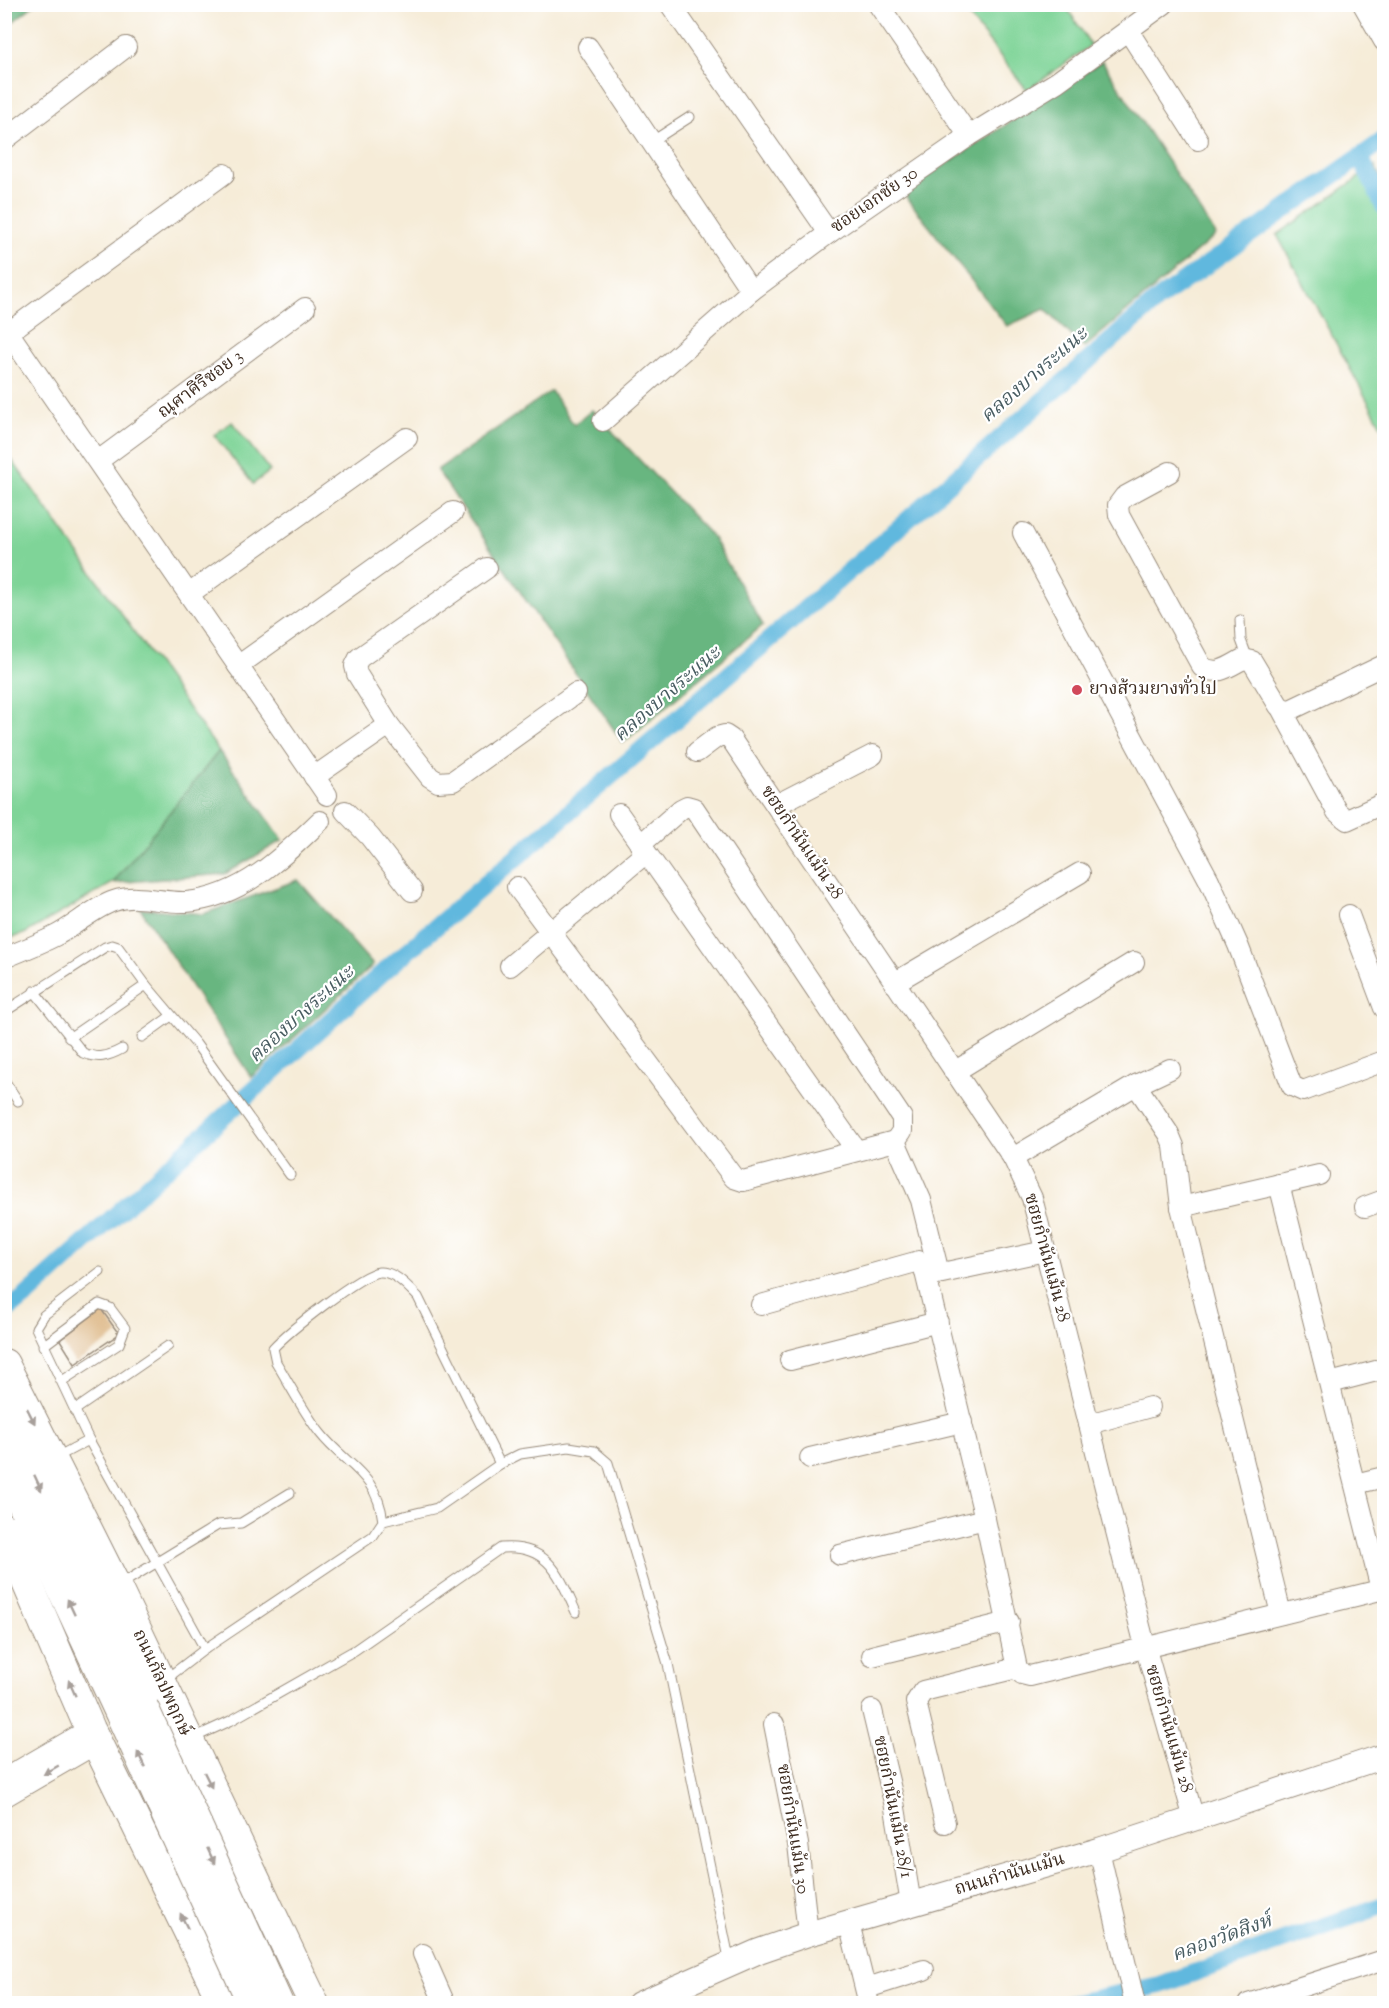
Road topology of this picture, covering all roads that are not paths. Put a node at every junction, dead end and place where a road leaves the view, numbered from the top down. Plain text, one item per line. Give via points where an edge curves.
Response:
1 (670, 4) edge
2 (878, 4) edge
3 (1164, 4) edge
4 (1363, 4) edge
5 (1129, 32) junction
6 (1384, 41) edge
7 (126, 47) dead end
8 (588, 47) dead end
9 (690, 117) dead end
10 (969, 136) junction
11 (4, 140) edge
12 (1198, 140) dead end
13 (651, 142) junction
14 (224, 174) dead end
15 (830, 232) junction
16 (751, 291) junction
17 (305, 308) dead end
18 (7, 329) edge
19 (603, 421) dead end
20 (407, 438) dead end
21 (98, 461) junction
22 (1170, 472) dead end
23 (453, 512) dead end
24 (1023, 533) dead end
25 (487, 568) dead end
26 (189, 594) junction
27 (1240, 620) dead end
28 (1248, 659) junction
29 (1384, 665) edge
30 (238, 666) junction
31 (576, 693) dead end
32 (1282, 710) junction
33 (389, 725) junction
34 (697, 752) dead end
35 (873, 755) dead end
36 (314, 777) junction
37 (327, 795) junction
38 (1384, 803) edge
39 (776, 805) junction
40 (345, 811) junction
41 (619, 814) dead end
42 (320, 821) junction
43 (643, 849) junction
44 (1080, 873) dead end
45 (516, 887) dead end
46 (412, 891) dead end
47 (1349, 915) dead end
48 (552, 933) junction
49 (4, 958) edge
50 (1134, 962) dead end
51 (510, 966) dead end
52 (894, 983) junction
53 (146, 985) junction
54 (33, 991) junction
55 (1384, 1008) edge
56 (4, 1012) edge
57 (171, 1016) junction
58 (142, 1037) dead end
59 (69, 1038) junction
60 (122, 1050) dead end
61 (1384, 1061) edge
62 (1170, 1069) dead end
63 (954, 1072) junction
64 (4, 1080) edge
65 (1136, 1085) junction
66 (18, 1101) dead end
67 (895, 1141) junction
68 (856, 1150) junction
69 (1013, 1158) junction
70 (290, 1175) dead end
71 (1318, 1175) dead end
72 (1279, 1184) junction
73 (1384, 1200) edge
74 (1181, 1207) junction
75 (1365, 1207) dead end
76 (1046, 1251) junction
77 (100, 1272) dead end
78 (933, 1274) junction
79 (761, 1305) dead end
80 (939, 1322) junction
81 (43, 1346) junction
82 (168, 1346) dead end
83 (790, 1360) dead end
84 (4, 1364) edge
85 (1384, 1369) edge
86 (62, 1381) junction
87 (1330, 1383) junction
88 (1150, 1407) dead end
89 (75, 1410) junction
90 (4, 1411) edge
91 (962, 1422) junction
92 (1089, 1424) junction
93 (89, 1440) junction
94 (810, 1458) dead end
95 (53, 1459) junction
96 (4, 1464) edge
97 (500, 1464) junction
98 (1384, 1477) edge
99 (1355, 1484) junction
100 (290, 1493) dead end
101 (985, 1519) junction
102 (383, 1521) junction
103 (4, 1529) edge
104 (840, 1555) dead end
105 (158, 1562) junction
106 (116, 1587) junction
107 (1383, 1589) edge
108 (576, 1612) dead end
109 (1281, 1614) junction
110 (1009, 1622) junction
111 (1145, 1646) junction
112 (205, 1648) junction
113 (872, 1656) dead end
114 (1017, 1668) junction
115 (161, 1683) junction
116 (872, 1710) dead end
117 (132, 1712) junction
118 (774, 1724) dead end
119 (94, 1736) junction
120 (189, 1740) junction
121 (1384, 1756) edge
122 (4, 1779) edge
123 (4, 1797) edge
124 (1194, 1819) junction
125 (945, 1823) dead end
126 (1099, 1850) junction
127 (911, 1904) junction
128 (849, 1923) junction
129 (808, 1934) junction
130 (286, 1943) junction
131 (423, 1954) dead end
132 (1384, 1960) edge
133 (730, 1964) junction
134 (924, 1970) dead end
135 (210, 1973) junction
136 (868, 1996) edge
137 (224, 2004) edge
138 (253, 2004) edge
139 (278, 2004) edge
140 (314, 2004) edge
141 (445, 2004) edge
142 (639, 2004) edge
143 (1135, 2004) edge
144 (1248, 2004) edge

1 - 15 street
2 - 10 street
3 - 5 street, ซอยเอกชัย 30
4 - 6 street
5 - 10 street, ซอยเอกชัย 30
5 - 12 street
7 - 11 street
8 - 13 street
9 - 13 lane
10 - 15 street, ซอยเอกชัย 30
13 - 16 street
14 - 18 street
15 - 16 street, ซอยเอกชัย 30
16 - 19 street, ซอยเอกชัย 30
17 - 21 street, ณุศาศิริซอย 3
18 - 21 street
20 - 26 street
21 - 26 street
22 - 28 street via 1124,497 1118,505 1119,515 1202,667 1212,672 1223,671 1243,658
23 - 30 street
24 - 61 street via 1209,880 1292,1086 1303,1091
25 - 33 street via 359,658 357,674
26 - 30 street
27 - 28 lane via 1241,640
28 - 32 street
29 - 32 street via 1326,695
30 - 36 street
31 - 33 street via 446,783 430,777
32 - 38 street via 1337,812 1347,820
33 - 36 street
34 - 39 street, ซฮยกำนันแม้น 28 via 717,737 725,735 731,739
35 - 39 street
36 - 37 street
37 - 40 street via 340,799
37 - 42 street via 316,808
39 - 52 street, ซฮยกำนันแม้น 28
40 - 42 street via 337,822
40 - 46 street
41 - 43 street
42 - 49 street via 277,861 229,891 189,902 127,898 112,902 56,936
43 - 48 street
43 - 67 street via 681,809 694,808 902,1118 902,1131
43 - 68 street
44 - 52 street
45 - 48 street
47 - 55 street
48 - 51 street
48 - 68 street via 734,1178 743,1181
50 - 63 street
52 - 63 street, ซฮยกำนันแม้น 28
53 - 54 lane via 118,946 112,945
53 - 57 lane
53 - 59 lane
54 - 56 lane
54 - 59 lane
57 - 58 lane
57 - 70 lane via 196,1044
59 - 60 lane via 94,1058
62 - 65 street
63 - 69 street, ซฮยกำนันแม้น 28
64 - 66 lane
65 - 69 street
65 - 74 street via 1174,1146
67 - 68 street
67 - 78 street via 921,1200
69 - 76 street, ซฮยกำนันแม้น 28 via 1032,1198
71 - 72 street
72 - 74 street
72 - 87 street
73 - 75 street
74 - 109 street
76 - 78 street
76 - 92 street, ซฮยกำนันแม้น 28
77 - 81 lane via 44,1315 36,1328
78 - 79 street via 919,1261
78 - 80 street
80 - 83 street
80 - 91 street
81 - 86 lane
81 - 86 lane via 99,1304 110,1308 125,1328 119,1344
82 - 89 lane
84 -> 95 main road, ถนนกัลปพฤกษ์
85 - 87 street
86 - 89 lane
87 - 99 street
88 - 92 street
89 - 93 lane
90 -> 117 main road, ถนนกัลปพฤกษ์
91 - 94 street
91 - 101 street
92 - 111 street, ซฮยกำนันแม้น 28
93 - 95 lane
93 - 105 lane
95 - 106 main road, ถนนกัลปพฤกษ์
117 -> 96 main road, ถนนกัลปพฤกษ์
97 - 102 lane via 437,1508
97 - 102 lane via 418,1297 403,1282 378,1272 288,1331 273,1348 276,1362 321,1434 362,1474 380,1500
97 - 133 lane via 520,1454 569,1447 594,1451 608,1463 668,1664
98 - 99 street
99 - 107 street
100 - 105 lane via 241,1523 218,1526
101 - 104 street
101 - 110 street
102 - 112 lane via 373,1536
119 -> 103 main road
105 - 106 lane
105 - 112 lane
106 - 115 main road, ถนนกัลปพฤกษ์
107 - 109 street
108 - 120 lane via 558,1572 539,1554 517,1547 501,1548 356,1650
109 - 111 street
110 - 113 street
110 - 114 street
111 - 114 street via 1030,1676
111 - 124 street, ซฮยกำนันแม้น 28
112 - 115 lane
114 - 125 street via 918,1695 920,1723
115 - 120 main road, ถนนกัลปพฤกษ์
116 - 127 street, ซฮยกำนันแม้น 28/1 via 894,1802
138 -> 117 main road, ถนนกัลปพฤกษ์, bridge
117 -> 139 main road, ถนนกัลปพฤกษ์, bridge
118 - 129 street, ซฮยกำนันแม้น 30 via 798,1844
119 - 122 street
119 -> 123 street
135 -> 119 main road
120 -> 130 main road, ถนนกัลปพฤกษ์
121 - 124 street, ถนนกำนันแม้น
124 - 126 street, ถนนกำนันแม้น
126 - 127 street, ถนนกำนันแม้น
126 - 143 street
127 - 128 street, ถนนกำนันแม้น
128 - 129 street, ถนนกำนันแม้น
128 - 136 street
129 - 133 street, ถนนกำนันแม้น
130 - 135 main road via 291,1973 281,1994 253,1998 231,1990
130 - 140 main road, ถนนกัลปพฤกษ์
131 - 141 street
132 - 144 street
133 - 142 street, ถนนกำนันแม้น
134 - 136 street
135 - 137 main road

